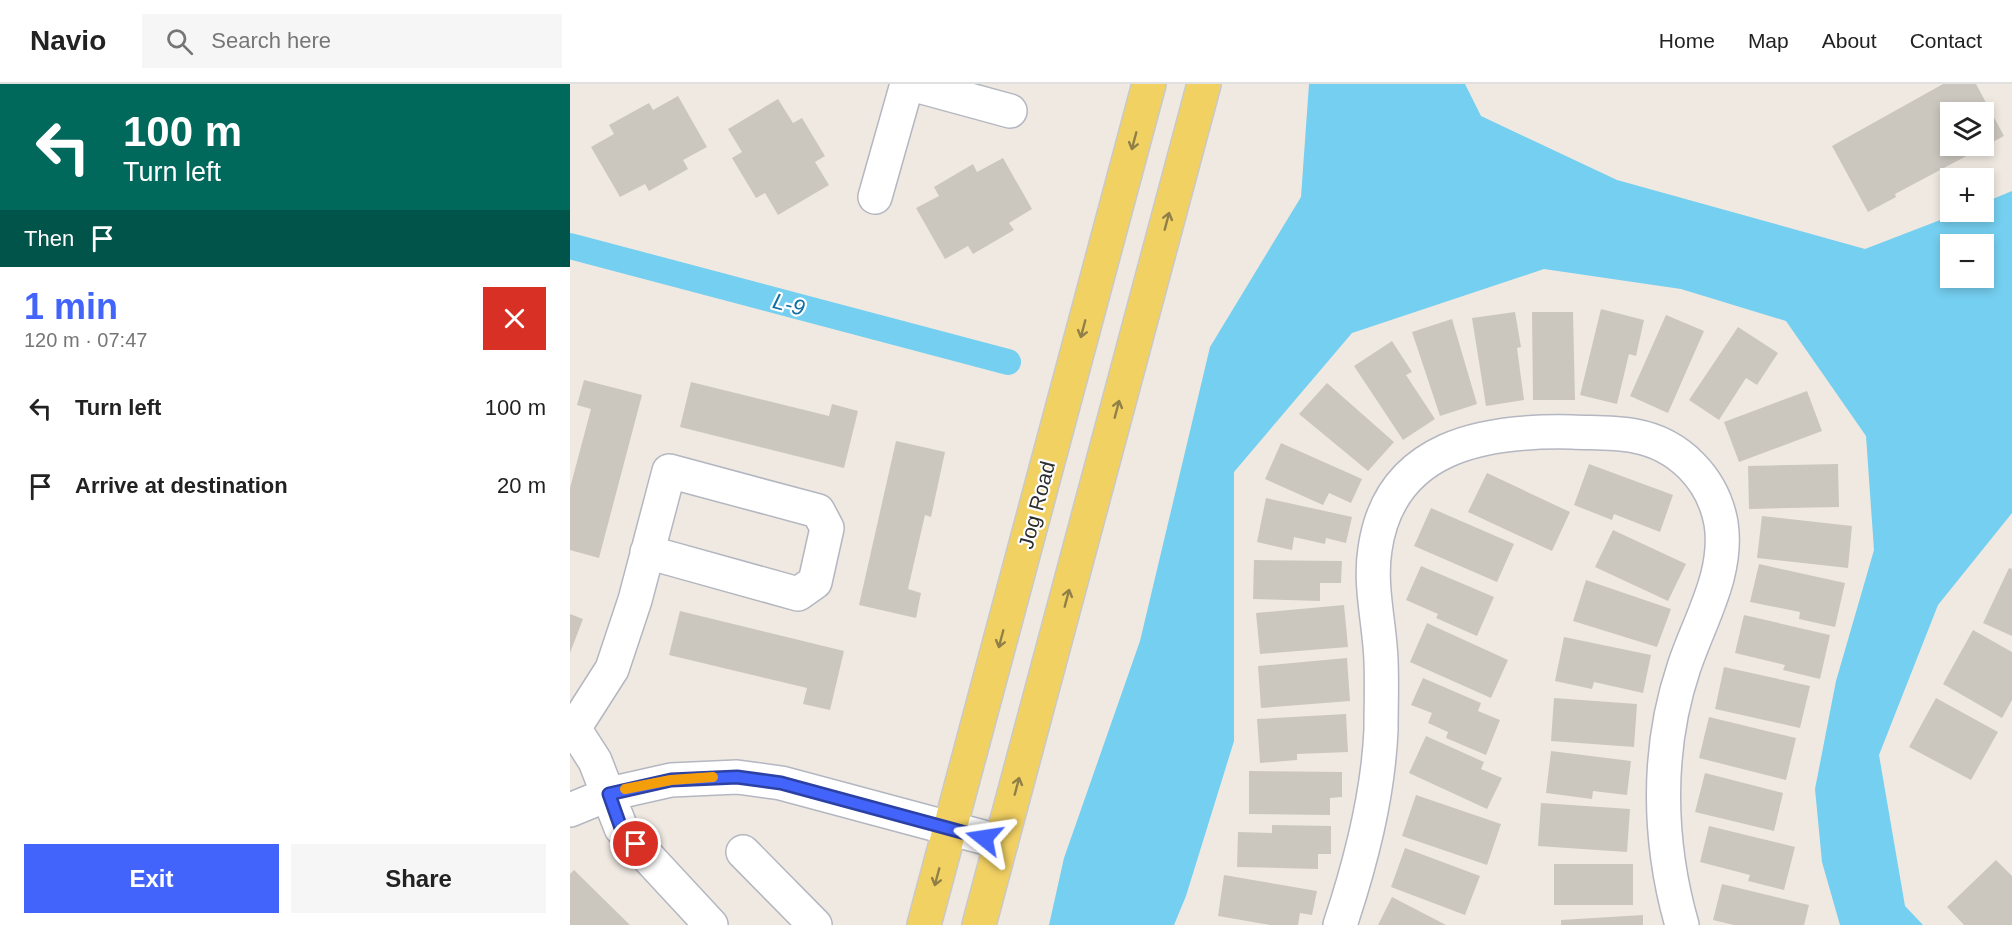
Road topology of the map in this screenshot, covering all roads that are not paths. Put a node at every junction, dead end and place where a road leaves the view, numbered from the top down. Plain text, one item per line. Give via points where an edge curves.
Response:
1 (909, 84) edge
2 (1149, 84) edge
3 (1204, 84) edge
4 (1010, 111) dead end
5 (875, 197) dead end
6 (647, 552) junction
7 (573, 725) edge
8 (609, 794) junction
9 (570, 810) edge
10 (950, 829) junction
11 (1001, 842) junction
12 (743, 852) dead end
13 (711, 925) edge
14 (815, 925) edge
15 (924, 925) edge
16 (979, 925) edge
17 (1340, 925) edge
18 (1682, 925) edge

1 - 4 street
1 - 5 street
2 -> 10 main road, Jog Road
11 -> 3 main road
6 - 6 street via 669,471 818,511 827,528 814,582 798,594
6 - 7 street via 612,669
7 - 8 street
8 - 9 street
8 - 10 street via 671,780 737,777 781,783
8 - 13 street via 621,828
10 - 11 street
10 -> 15 main road, Jog Road
11 - 16 main road
12 - 14 street
17 - 18 street via 1357,875 1372,805 1380,734 1382,663 1373,568 1383,518 1412,475 1455,446 1506,435 1553,432 1624,434 1643,437 1674,451 1701,476 1718,509 1720,564 1683,668 1670,722 1663,777 1665,842

